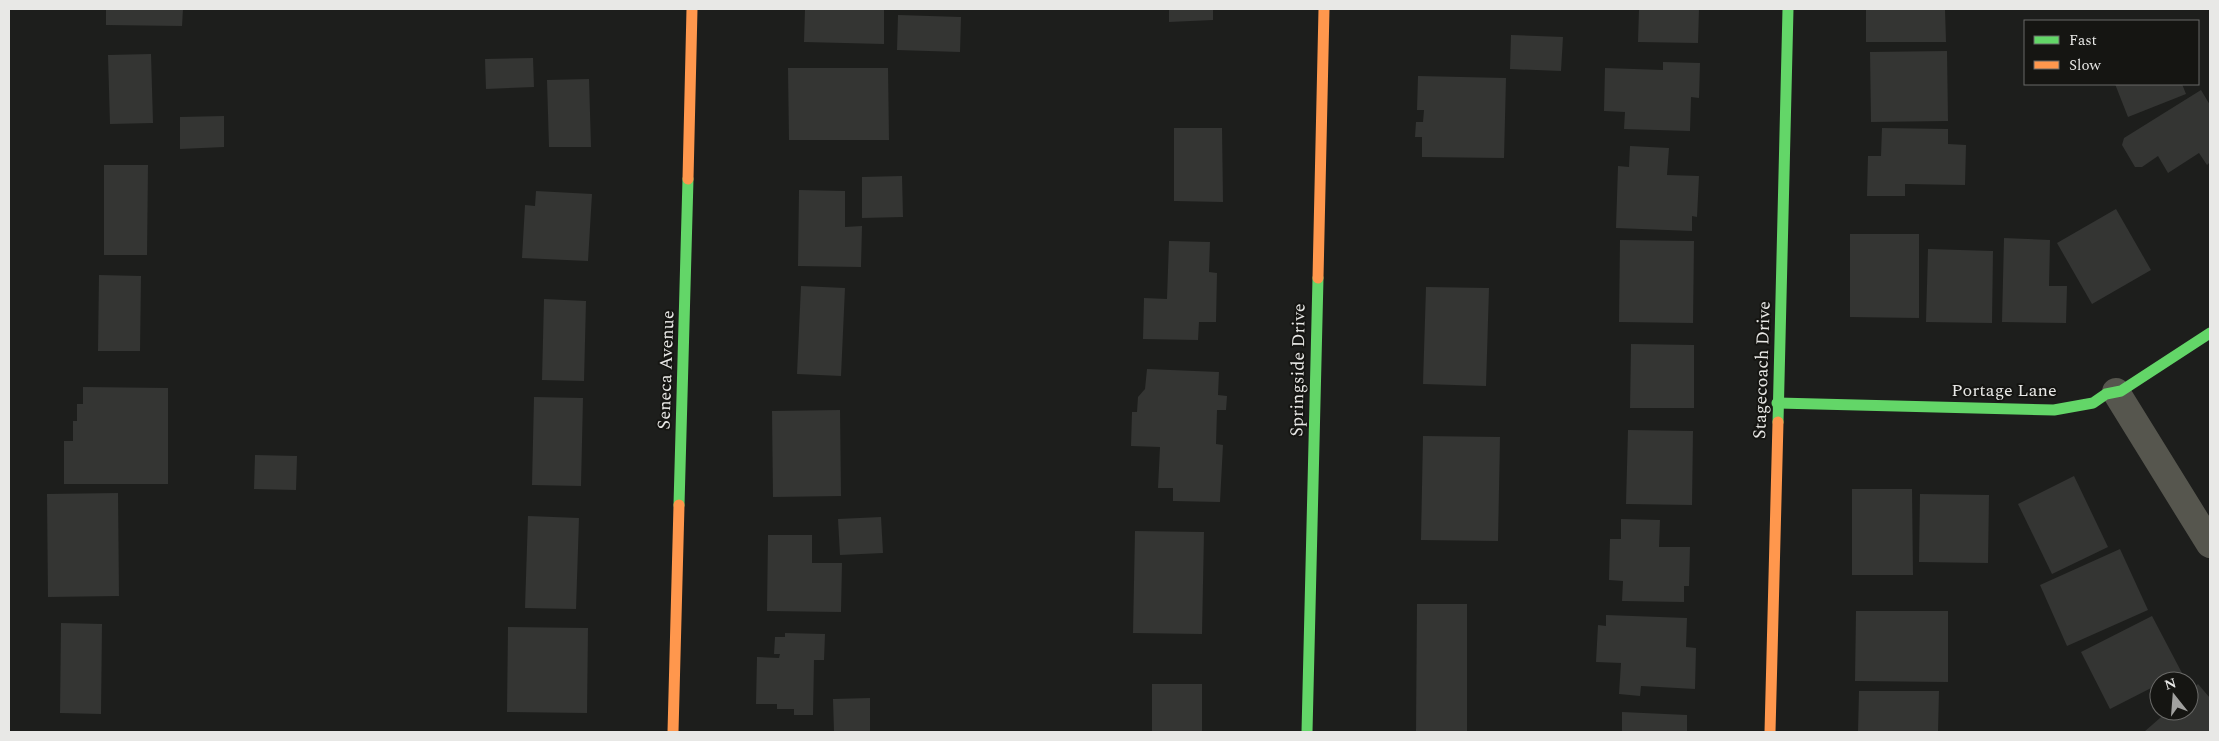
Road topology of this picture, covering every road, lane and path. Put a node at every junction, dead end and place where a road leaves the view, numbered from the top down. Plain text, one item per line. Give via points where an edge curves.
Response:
1 (692, 9) edge
2 (1324, 9) edge
3 (1788, 9) edge
4 (2210, 333) edge
5 (2116, 392) junction
6 (1777, 403) junction
7 (2210, 544) edge
8 (673, 732) edge
9 (1307, 732) edge
10 (1770, 732) edge

1 - 8 street, Seneca Avenue
2 - 9 street, Springside Drive
3 - 6 street, Stagecoach Drive via 1784,266
4 - 5 street, Portage Lane
5 - 6 street, Portage Lane via 2106,394 2093,404 2054,410
5 - 7 street
6 - 10 street, Stagecoach Drive

